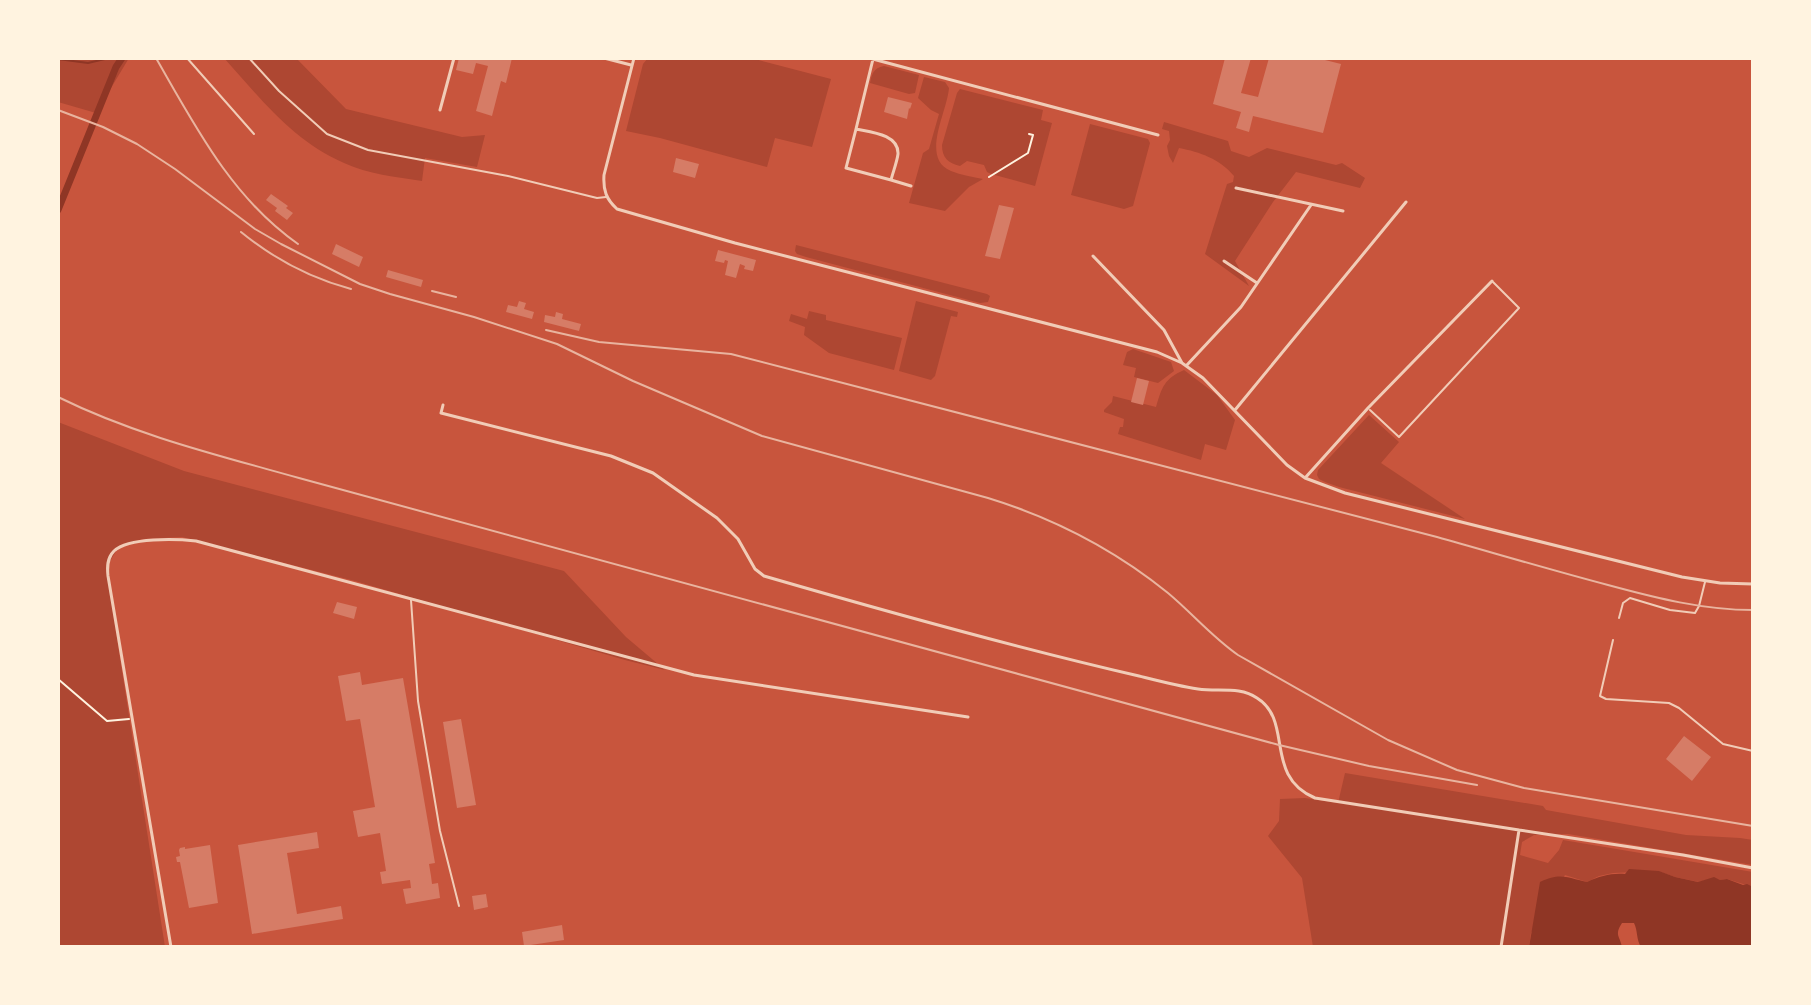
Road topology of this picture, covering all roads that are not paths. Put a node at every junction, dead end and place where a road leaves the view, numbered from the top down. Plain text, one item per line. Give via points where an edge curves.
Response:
1 (187, 58) edge
2 (249, 58) edge
3 (454, 58) edge
4 (604, 58) edge
5 (634, 58) edge
6 (871, 58) edge
7 (632, 66) junction
8 (440, 110) dead end
9 (856, 129) junction
10 (254, 134) dead end
11 (1158, 135) dead end
12 (891, 180) junction
13 (911, 186) dead end
14 (1236, 188) dead end
15 (606, 197) junction
16 (1406, 202) dead end
17 (1311, 205) junction
18 (1343, 211) dead end
19 (1093, 256) dead end
20 (1224, 261) dead end
21 (1492, 281) joint
22 (1257, 283) junction
23 (1184, 364) junction
24 (443, 405) dead end
25 (1368, 408) junction
26 (1235, 410) junction
27 (1305, 478) junction
28 (1705, 581) junction
29 (1753, 584) edge
30 (411, 599) junction
31 (1619, 618) dead end
32 (1613, 640) dead end
33 (968, 717) dead end
34 (1753, 751) edge
35 (1519, 830) junction
36 (1753, 868) edge
37 (459, 906) dead end
38 (171, 947) edge
39 (1501, 947) edge

1 - 10 lane
2 - 15 lane via 327,134 349,143
3 - 8 street
4 - 7 street
5 - 7 street
6 - 9 street
6 - 11 street
7 - 15 street via 605,167
9 - 12 street via 891,138 897,146
9 - 12 street via 846,168
12 - 13 street
14 - 17 street
15 - 23 street via 623,212 1157,352
16 - 26 street
17 - 18 street
17 - 22 street
19 - 23 street via 1164,330
20 - 22 street
21 - 25 street
21 - 25 lane via 1519,308 1399,437
22 - 23 street via 1241,307
23 - 26 street
24 - 35 street via 441,413 611,456 653,473 717,518 764,576 1084,664 1258,698 1272,713 1289,777 1315,798
25 - 27 street
26 - 27 street
27 - 28 street via 1360,497
28 - 29 street
28 - 31 lane via 1695,613 1630,598
30 - 33 street via 694,675
30 - 37 lane via 418,701
30 - 38 street via 196,541 144,541 114,551 108,576
32 - 34 lane via 1600,696 1669,703 1723,744
35 - 36 street
35 - 39 street

